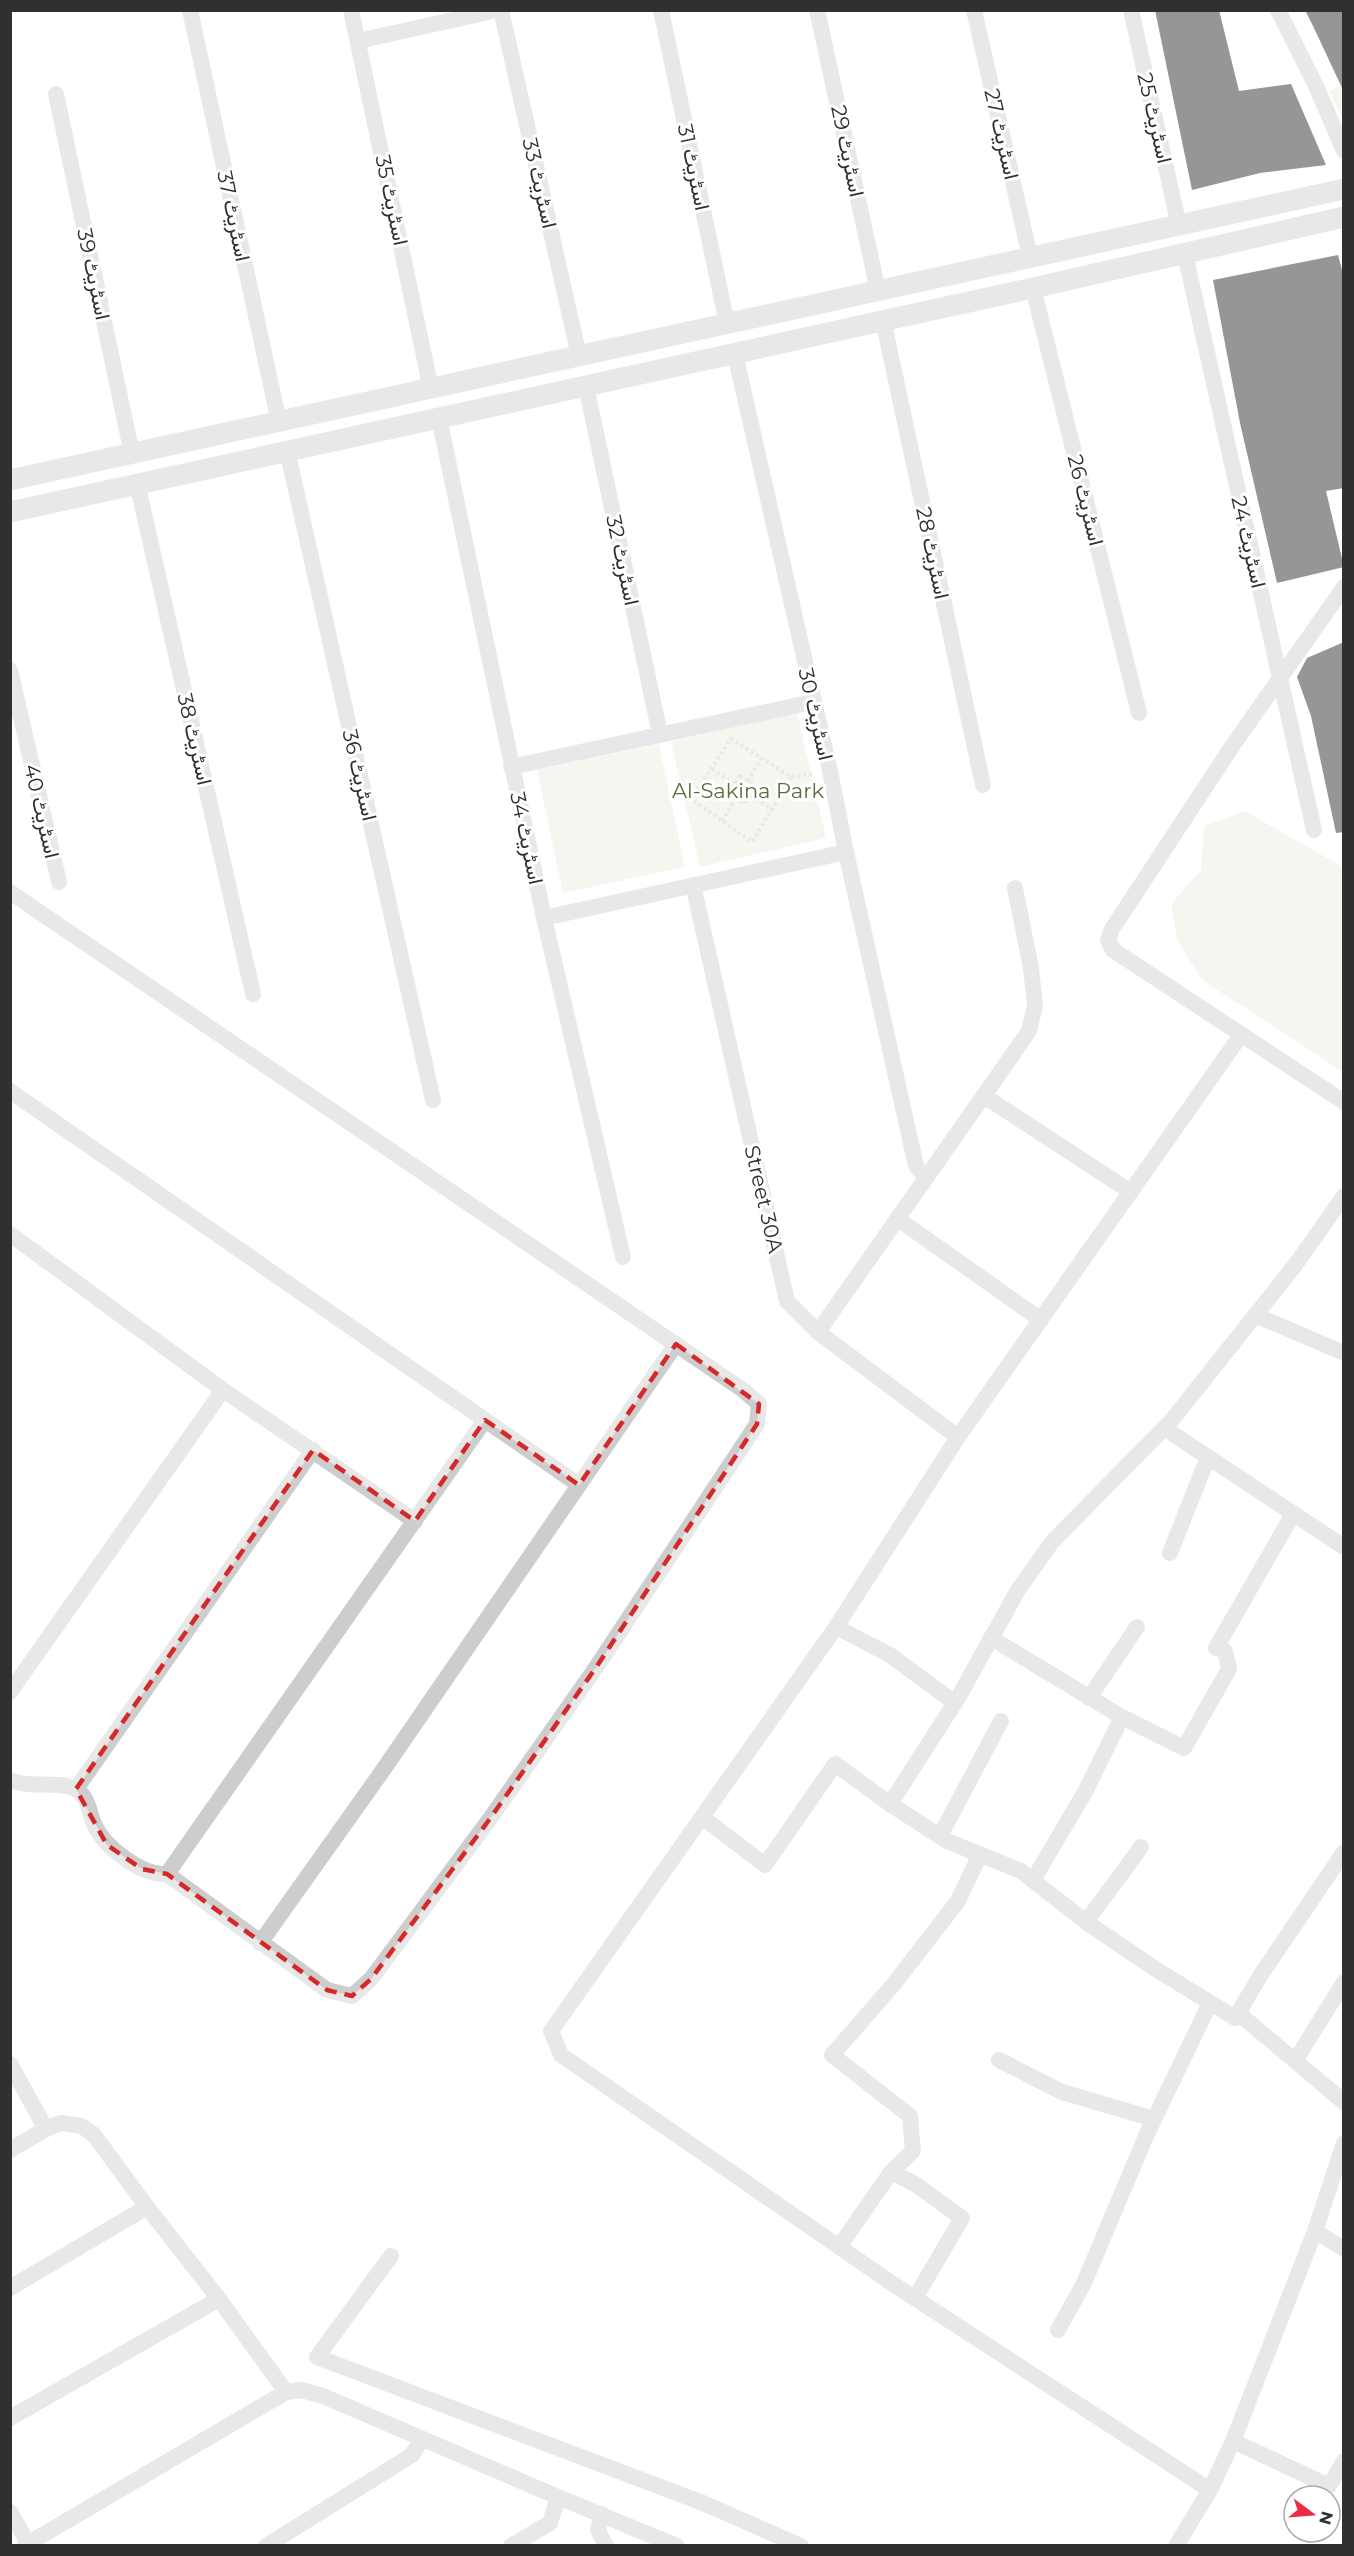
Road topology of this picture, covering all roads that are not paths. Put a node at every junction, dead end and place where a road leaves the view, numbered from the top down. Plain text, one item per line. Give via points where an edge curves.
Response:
1 (190, 10) edge
2 (351, 10) edge
3 (500, 10) edge
4 (661, 10) edge
5 (817, 10) edge
6 (974, 10) edge
7 (1131, 10) edge
8 (1278, 10) edge
9 (358, 41) junction
10 (56, 94) dead end
11 (1344, 151) edge
12 (1344, 189) edge
13 (1344, 217) edge
14 (1179, 226) junction
15 (1185, 254) junction
16 (1030, 257) junction
17 (1033, 288) junction
18 (878, 291) junction
19 (773, 313) junction
20 (883, 320) junction
21 (727, 324) junction
22 (779, 344) junction
23 (735, 354) junction
24 (579, 356) junction
25 (586, 386) junction
26 (431, 389) junction
27 (439, 418) junction
28 (279, 422) junction
29 (206, 438) junction
30 (287, 450) junction
31 (132, 454) junction
32 (211, 468) junction
33 (10, 480) edge
34 (137, 483) junction
35 (10, 512) edge
36 (1344, 587) edge
37 (10, 670) edge
38 (1280, 679) junction
39 (813, 702) junction
40 (1139, 713) dead end
41 (660, 734) junction
42 (511, 767) junction
43 (983, 785) dead end
44 (1314, 830) dead end
45 (846, 852) junction
46 (58, 882) dead end
47 (693, 885) junction
48 (1015, 888) dead end
49 (10, 892) edge
50 (544, 918) junction
51 (253, 994) dead end
52 (1242, 1035) junction
53 (10, 1091) edge
54 (984, 1096) junction
55 (433, 1100) dead end
56 (1344, 1102) edge
57 (925, 1178) junction
58 (1131, 1192) junction
59 (1344, 1197) edge
60 (898, 1219) junction
61 (10, 1234) edge
62 (623, 1257) dead end
63 (1255, 1315) junction
64 (1041, 1320) junction
65 (818, 1332) junction
66 (675, 1344) junction
67 (1344, 1353) edge
68 (223, 1390) junction
69 (485, 1420) junction
70 (1164, 1428) junction
71 (958, 1437) junction
72 (313, 1450) junction
73 (1208, 1457) junction
74 (579, 1485) junction
75 (1293, 1514) junction
76 (415, 1521) junction
77 (1344, 1547) edge
78 (1170, 1553) dead end
79 (836, 1627) junction
80 (1137, 1627) dead end
81 (991, 1638) junction
82 (10, 1692) edge
83 (1089, 1698) junction
84 (955, 1703) junction
85 (1122, 1717) junction
86 (1000, 1721) dead end
87 (10, 1780) edge
88 (76, 1789) junction
89 (890, 1804) junction
90 (702, 1817) junction
91 (940, 1836) junction
92 (1141, 1846) dead end
93 (1344, 1852) edge
94 (980, 1854) junction
95 (167, 1874) junction
96 (1033, 1880) junction
97 (1086, 1922) junction
98 (261, 1943) junction
99 (1344, 1982) edge
100 (1210, 2002) junction
101 (1238, 2013) junction
102 (999, 2060) dead end
103 (1295, 2061) junction
104 (10, 2064) edge
105 (1344, 2102) edge
106 (1154, 2119) junction
107 (46, 2129) junction
108 (1343, 2144) edge
109 (10, 2150) edge
110 (891, 2172) junction
111 (147, 2207) junction
112 (1315, 2231) junction
113 (839, 2247) junction
114 (1344, 2249) edge
115 (391, 2256) dead end
116 (10, 2288) edge
117 (915, 2298) junction
118 (219, 2299) junction
119 (1058, 2330) dead end
120 (286, 2392) junction
121 (10, 2418) edge
122 (422, 2439) junction
123 (1233, 2441) junction
124 (1344, 2461) edge
125 (1210, 2490) junction
126 (558, 2497) junction
127 (10, 2512) edge
128 (602, 2514) junction
129 (26, 2544) edge
130 (266, 2546) edge
131 (511, 2546) edge
132 (606, 2546) edge
133 (677, 2546) edge
134 (801, 2546) edge
135 (1176, 2546) edge

1 - 28 street, اسٹریٹ 37
2 - 9 street, اسٹریٹ 35
3 - 9 street
3 - 24 street, اسٹریٹ 33
4 - 21 street, اسٹریٹ 31
5 - 18 street, اسٹریٹ 29
6 - 16 street, اسٹریٹ 27
7 - 14 street, اسٹریٹ 25
8 - 11 street
9 - 26 street, اسٹریٹ 35
10 - 31 street, اسٹریٹ 39
12 - 14 street
13 - 15 street
14 - 16 street
15 - 17 street
15 - 38 street, اسٹریٹ 24
16 - 18 street
17 - 20 street
17 - 40 street, اسٹریٹ 26
18 - 19 street
19 - 21 street
19 - 22 street
20 - 22 street
20 - 43 street, اسٹریٹ 28
21 - 24 street
22 - 23 street
23 - 25 street
23 - 39 street, اسٹریٹ 30
24 - 26 street
25 - 27 street
25 - 41 street, اسٹریٹ 32
26 - 28 street
27 - 30 street
27 - 42 street, اسٹریٹ 34
28 - 29 street
29 - 31 street
29 - 32 street
30 - 32 street
30 - 55 street, اسٹریٹ 36
31 - 33 street
32 - 34 street
34 - 35 street
34 - 51 street, اسٹریٹ 38
36 - 38 street
37 - 46 street, اسٹریٹ 40
38 - 44 street, اسٹریٹ 24
38 - 52 street via 1108,940 1113,950
39 - 41 street
39 - 45 street, اسٹریٹ 30
41 - 42 street
42 - 50 street, اسٹریٹ 34
45 - 47 street
45 - 57 street, اسٹریٹ 30 via 916,1166
47 - 50 street
47 - 65 street, Street 30A via 787,1301
48 - 54 street via 1035,1006 1029,1031
49 - 66 street
50 - 62 street, اسٹریٹ 34
52 - 56 street
52 - 58 street
53 - 69 street
54 - 57 street
54 - 58 street
57 - 60 street
58 - 64 street
59 - 63 street
60 - 64 street
60 - 65 street
61 - 68 street
63 - 67 street
63 - 70 street
64 - 71 street
65 - 71 street, Street 30A
66 - 74 street
66 - 98 street via 759,1404 757,1424 597,1666 489,1820 370,1979 352,1996 327,1990
68 - 72 street
68 - 82 street
69 - 74 street
69 - 76 street
70 - 73 street
70 - 81 street via 1052,1542
71 - 79 street
72 - 76 street
72 - 88 street
73 - 75 street
73 - 78 street
74 - 98 street
75 - 77 street
75 - 85 street via 1216,1648 1225,1651 1229,1669 1184,1748
76 - 95 street
79 - 84 street via 890,1655
79 - 90 street
80 - 83 street
81 - 83 street
81 - 84 street
83 - 85 street
84 - 89 street
85 - 96 street via 1085,1792
86 - 91 street
87 - 88 street
88 - 95 street via 86,1800 107,1845 142,1869 156,1875
89 - 90 street via 835,1764 765,1865
89 - 91 street
90 - 113 street via 551,2031 561,2055
91 - 94 street
92 - 97 street
93 - 101 street
94 - 96 street
94 - 110 street via 958,1901 832,2055 910,2116 914,2151
95 - 98 street
96 - 97 street
97 - 100 street
99 - 103 street
100 - 101 street via 1235,2018
100 - 106 street
101 - 103 street
102 - 106 street via 1062,2092
103 - 105 street
104 - 107 street
106 - 119 street via 1084,2283
107 - 109 street
107 - 111 street via 73,2123 94,2135
108 - 112 street
110 - 113 street
110 - 117 street via 962,2218
111 - 116 street
111 - 118 street
112 - 114 street
112 - 123 street
113 - 117 street
115 - 134 street via 317,2357 703,2503
117 - 125 street
118 - 120 street
118 - 121 street
120 - 122 street via 313,2392
120 - 129 street
122 - 126 street
122 - 130 street via 412,2455
123 - 124 street via 1329,2486
123 - 125 street
125 - 135 street
126 - 128 street
126 - 131 street via 550,2523
127 - 129 street
128 - 132 street via 598,2530
128 - 133 street

